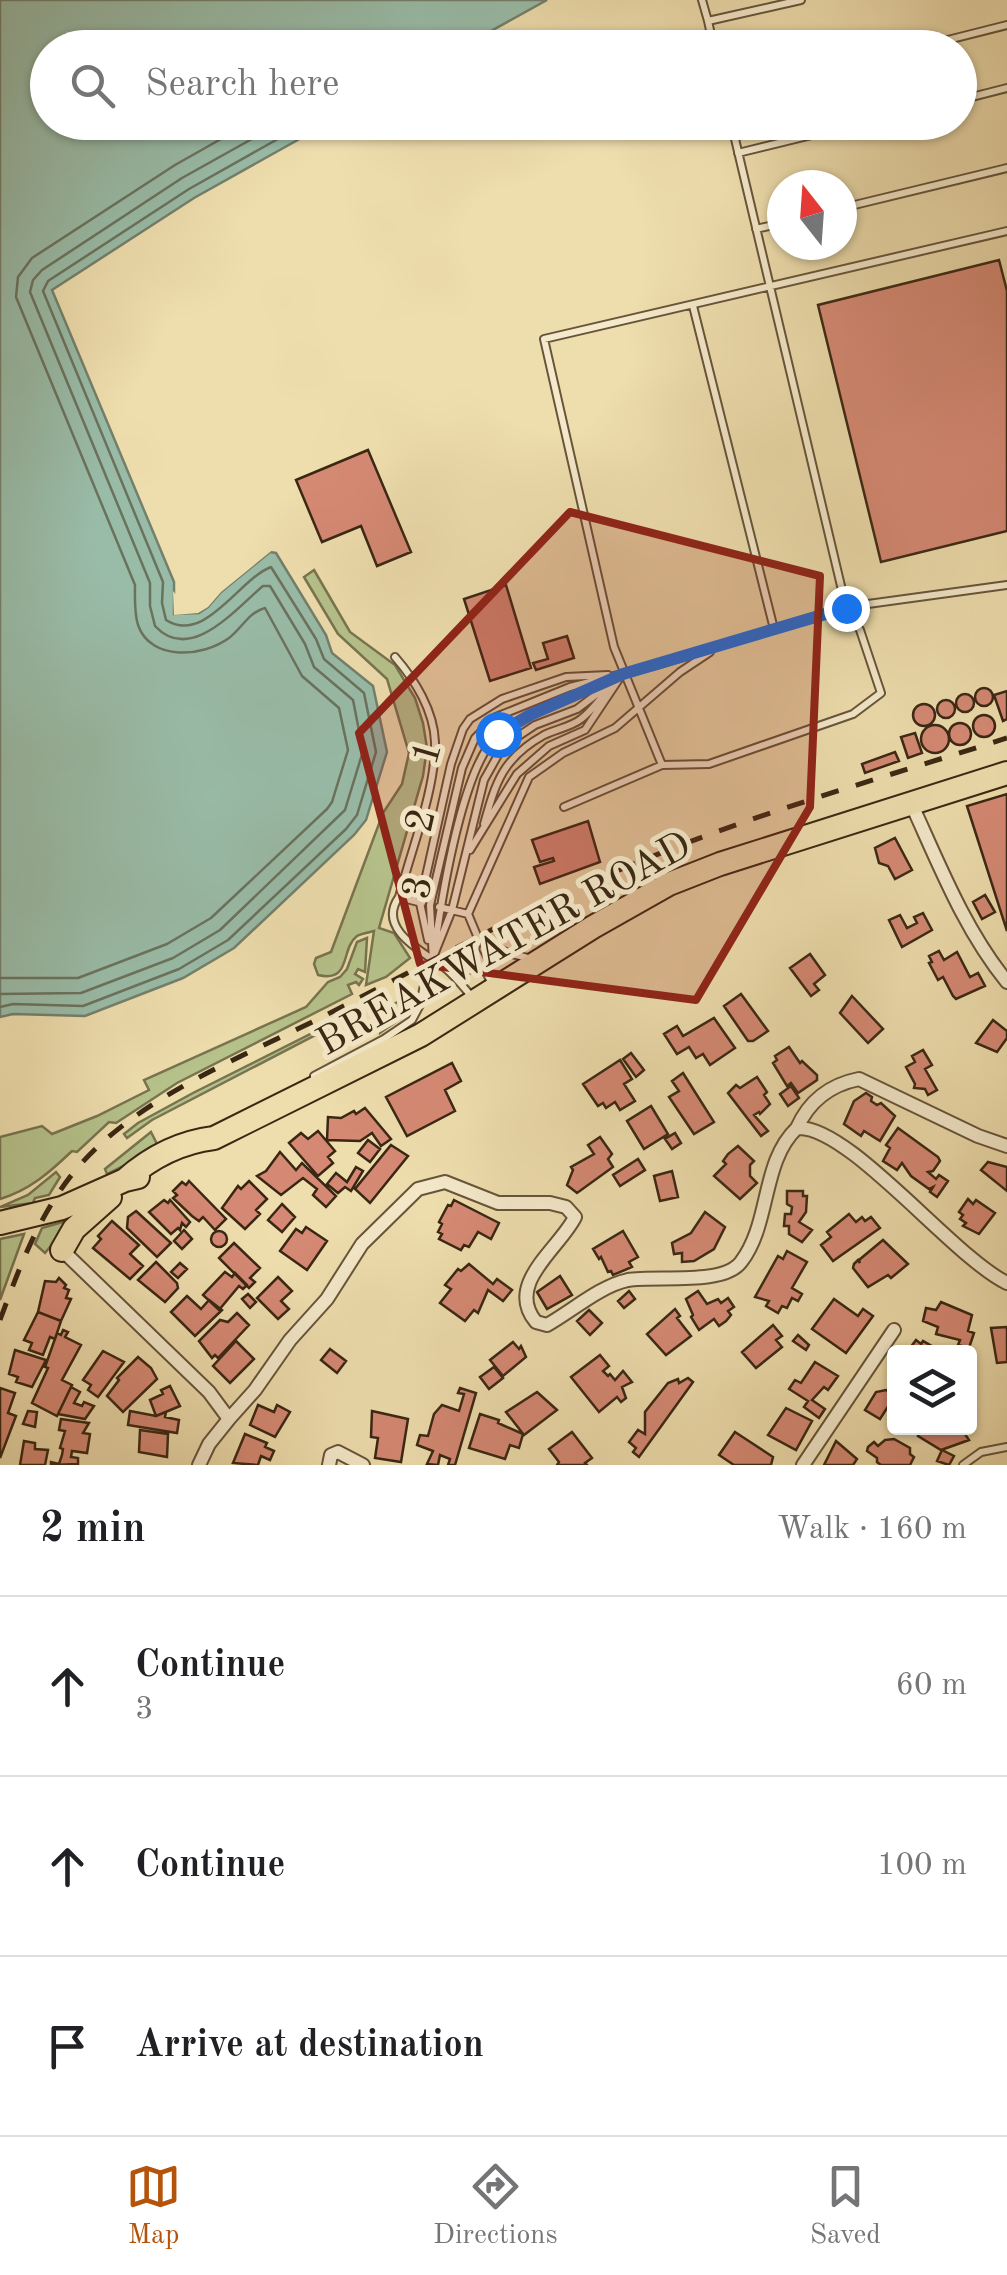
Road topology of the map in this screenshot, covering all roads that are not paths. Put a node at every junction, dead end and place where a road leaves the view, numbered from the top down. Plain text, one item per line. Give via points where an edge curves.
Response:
1 (702, 0) edge
2 (801, 0) edge
3 (708, 21) junction
4 (1007, 25) edge
5 (710, 30) edge
6 (977, 33) edge
7 (1007, 88) edge
8 (977, 96) edge
9 (735, 140) edge
10 (791, 140) edge
11 (738, 153) junction
12 (1007, 168) edge
13 (857, 204) edge
14 (767, 226) edge
15 (756, 229) junction
16 (1007, 230) edge
17 (770, 288) junction
18 (692, 306) junction
19 (1007, 585) edge
20 (846, 608) junction
21 (774, 629) junction
22 (719, 646) junction
23 (395, 657) dead end
24 (623, 674) junction
25 (638, 710) junction
26 (662, 765) junction
27 (1007, 773) edge
28 (912, 802) junction
29 (564, 807) dead end
30 (483, 827) junction
31 (464, 861) junction
32 (399, 897) junction
33 (420, 902) junction
34 (430, 905) junction
35 (441, 907) junction
36 (452, 910) junction
37 (468, 914) junction
38 (478, 938) junction
39 (433, 961) junction
40 (539, 961) junction
41 (1007, 982) edge
42 (485, 995) junction
43 (301, 1082) dead end
44 (270, 1099) dead end
45 (796, 1128) junction
46 (203, 1139) junction
47 (1007, 1146) edge
48 (131, 1179) junction
49 (0, 1223) edge
50 (62, 1250) joint
51 (1007, 1283) edge
52 (894, 1330) dead end
53 (228, 1419) junction
54 (1007, 1447) edge
55 (199, 1465) edge
56 (329, 1465) edge
57 (363, 1465) edge
58 (803, 1465) edge
59 (963, 1465) edge

1 - 3 lane
2 - 3 lane
3 - 5 lane
4 - 6 lane
7 - 8 lane
9 - 11 lane
10 - 11 lane
11 - 15 lane
12 - 13 lane
14 - 15 lane
15 - 17 lane
16 - 17 lane
17 - 18 lane
17 - 20 lane
18 - 21 lane
18 - 24 lane via 544,340
19 - 20 lane
20 - 21 lane
20 - 26 lane via 880,693 853,714 709,764
21 - 22 lane
22 - 24 lane
22 - 25 lane
23 - 32 lane via 420,692 435,739
24 - 25 lane
24 - 30 lane via 585,730 549,746 517,774
24 - 30 lane via 581,720 518,752 497,780
24 - 31 lane via 577,710 535,726 498,754 484,780
24 - 33 lane, 1 via 566,677 470,719 450,764
24 - 34 lane, 2 via 511,710 475,738
24 - 35 lane, 3 via 530,715 486,747 473,774
25 - 26 lane
25 - 37 lane via 530,777
26 - 29 lane
27 - 28 highway, BREAKWATER ROAD
28 - 40 highway, BREAKWATER ROAD via 669,884
28 - 41 street via 944,877
30 - 31 lane
31 - 36 lane
32 - 33 lane
32 - 39 lane via 391,908 394,923
33 - 34 lane
33 - 39 lane, 1
34 - 35 lane
34 - 39 lane, 2
35 - 36 lane
35 - 39 lane, 3
36 - 37 lane
36 - 39 lane
37 - 38 lane
38 - 40 lane
38 - 42 lane
39 - 42 lane
39 - 43 lane via 412,1020
40 - 42 highway, BREAKWATER ROAD
42 - 46 highway, BREAKWATER ROAD via 370,1063
44 - 46 lane
45 - 47 street via 812,1102 859,1079
45 - 51 street via 842,1147
45 - 53 street via 780,1150 758,1230 739,1266 716,1275 628,1280 547,1325 528,1313 526,1291 576,1217 550,1202 498,1204 445,1182 431,1183 362,1244 327,1299
46 - 48 highway, BREAKWATER ROAD via 199,1153
48 - 49 highway via 62,1208
48 - 50 highway via 92,1211
50 - 53 street via 209,1392
52 - 58 street
53 - 55 street
54 - 59 lane via 981,1452
56 - 57 street via 338,1452

